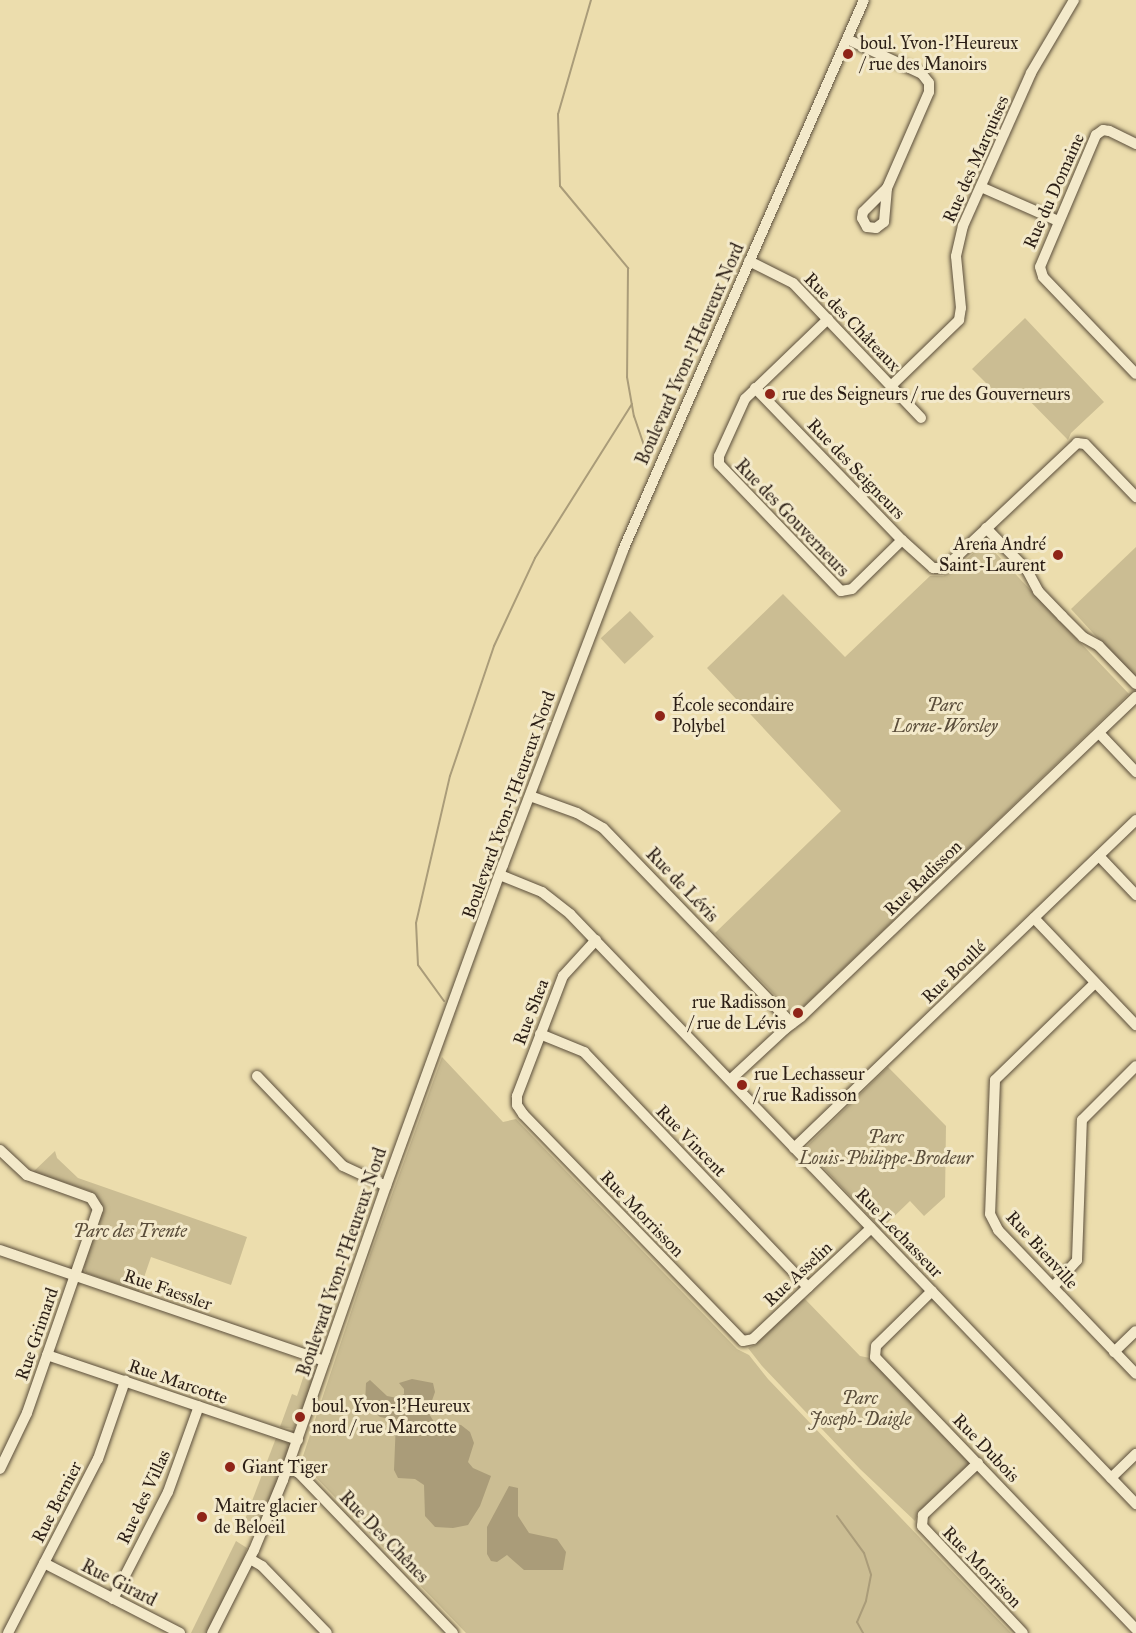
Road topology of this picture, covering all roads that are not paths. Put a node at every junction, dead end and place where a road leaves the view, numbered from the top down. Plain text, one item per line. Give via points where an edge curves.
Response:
1 (864, 0) edge
2 (1074, 0) edge
3 (847, 39) junction
4 (1136, 144) edge
5 (981, 187) junction
6 (887, 188) dead end
7 (1058, 220) junction
8 (749, 261) junction
9 (828, 319) junction
10 (1136, 374) edge
11 (891, 386) junction
12 (755, 388) junction
13 (921, 418) dead end
14 (1136, 497) edge
15 (986, 528) junction
16 (902, 540) junction
17 (1136, 684) edge
18 (1136, 698) edge
19 (1099, 733) junction
20 (1136, 772) edge
21 (530, 795) junction
22 (1136, 820) edge
23 (1099, 856) junction
24 (500, 875) junction
25 (1136, 895) edge
26 (1034, 918) junction
27 (596, 940) junction
28 (1095, 983) junction
29 (792, 1024) junction
30 (1136, 1026) edge
31 (540, 1034) junction
32 (1136, 1066) edge
33 (257, 1076) dead end
34 (730, 1080) junction
35 (517, 1105) joint
36 (794, 1148) junction
37 (0, 1151) edge
38 (386, 1186) junction
39 (871, 1228) junction
40 (0, 1250) edge
41 (75, 1275) junction
42 (807, 1287) junction
43 (1053, 1287) junction
44 (932, 1291) junction
45 (1136, 1331) edge
46 (746, 1342) joint
47 (1114, 1352) junction
48 (47, 1355) junction
49 (325, 1361) junction
50 (1136, 1374) edge
51 (125, 1381) junction
52 (199, 1406) junction
53 (298, 1440) junction
54 (1136, 1454) edge
55 (978, 1463) junction
56 (288, 1468) junction
57 (0, 1469) edge
58 (1111, 1478) junction
59 (1136, 1504) edge
60 (250, 1559) junction
61 (44, 1563) junction
62 (112, 1599) junction
63 (0, 1629) edge
64 (1136, 1629) edge
65 (8, 1633) edge
66 (180, 1633) edge
67 (212, 1633) edge
68 (327, 1633) edge
69 (453, 1633) edge
70 (1023, 1633) edge

1 - 3 street, Boulevard Yvon-l'Heureux Nord
2 - 5 street, Rue des Marquises via 1031,73
3 - 6 street via 922,74 929,83 929,92
3 - 8 street, Boulevard Yvon-l'Heureux Nord
4 - 7 street, Rue du Domaine via 1111,131 1103,130 1095,137
5 - 7 street
5 - 11 street, Rue des Marquises via 957,248 959,320
7 - 10 street, Rue du Domaine via 1040,261 1043,277
8 - 9 street, Rue des Châteaux via 790,280
8 - 21 street, Boulevard Yvon-l'Heureux Nord via 627,541
9 - 11 street, Rue des Châteaux
9 - 12 street, Rue des Gouverneurs
11 - 13 street, Rue des Châteaux
12 - 16 street, Rue des Seigneurs
12 - 16 street, Rue des Gouverneurs via 742,406 719,456 719,466 834,587 852,589
14 - 15 street via 1080,442
15 - 16 street, Rue des Seigneurs via 948,564 935,568
15 - 17 street via 1027,570 1038,591 1062,616
18 - 19 street, Rue Radisson
19 - 20 street
19 - 29 street, Rue Radisson
21 - 24 street, Boulevard Yvon-l'Heureux Nord
21 - 29 street, Rue de Lévis via 603,828
22 - 23 street, Rue Boullé
23 - 25 street
23 - 26 street, Rue Boullé
24 - 27 street, Rue Lechasseur via 549,896
24 - 38 street, Boulevard Yvon-l'Heureux Nord
26 - 28 street
26 - 36 street, Rue Boullé
27 - 31 street, Rue Shea via 565,972
27 - 34 street, Rue Lechasseur
28 - 30 street
28 - 43 street, Rue Bienville via 993,1085 991,1220
29 - 34 street, Rue Radisson
31 - 35 street, Rue Shea
31 - 42 street, Rue Vincent via 584,1052
32 - 43 street via 1082,1120 1077,1260
33 - 38 street via 343,1166
34 - 36 street, Rue Lechasseur
35 - 46 street, Rue Morrisson via 734,1334
36 - 39 street, Rue Lechasseur
37 - 41 street, Rue Grimard via 27,1175 96,1203 97,1214
38 - 49 street, Boulevard Yvon-l'Heureux Nord
39 - 42 street, Rue Asselin
39 - 44 street, Rue Lechasseur
40 - 41 street, Rue Faessler
41 - 48 street, Rue Grimard
41 - 49 street, Rue Faessler
42 - 46 street, Rue Asselin
43 - 47 street, Rue Bienville
44 - 55 street, Rue Dubois via 876,1346 874,1355
44 - 58 street, Rue Lechasseur
45 - 47 street
47 - 50 street, Rue Bienville
48 - 51 street, Rue Marcotte
48 - 57 street, Rue Grimard via 25,1418
49 - 53 street, Boulevard Yvon-l'Heureux Nord
51 - 52 street, Rue Marcotte
51 - 61 street, Rue Bernier via 98,1459
52 - 53 street, Rue Marcotte
52 - 62 street, Rue des Villas via 168,1492
53 - 56 street, Boulevard Yvon-l'Heureux Nord
54 - 58 street
55 - 64 street, Rue Dubois
55 - 70 street, Rue Morrison via 921,1522
56 - 60 street, Boulevard Yvon-l'Heureux Nord
56 - 69 street, Rue Des Chênes via 299,1473
58 - 59 street, Rue Lechasseur
60 - 67 street, Boulevard Yvon-l'Heureux Nord
60 - 68 street via 260,1564
61 - 62 street, Rue Girard
61 - 65 street, Rue Bernier
62 - 66 street, Rue Girard
63 - 65 street

